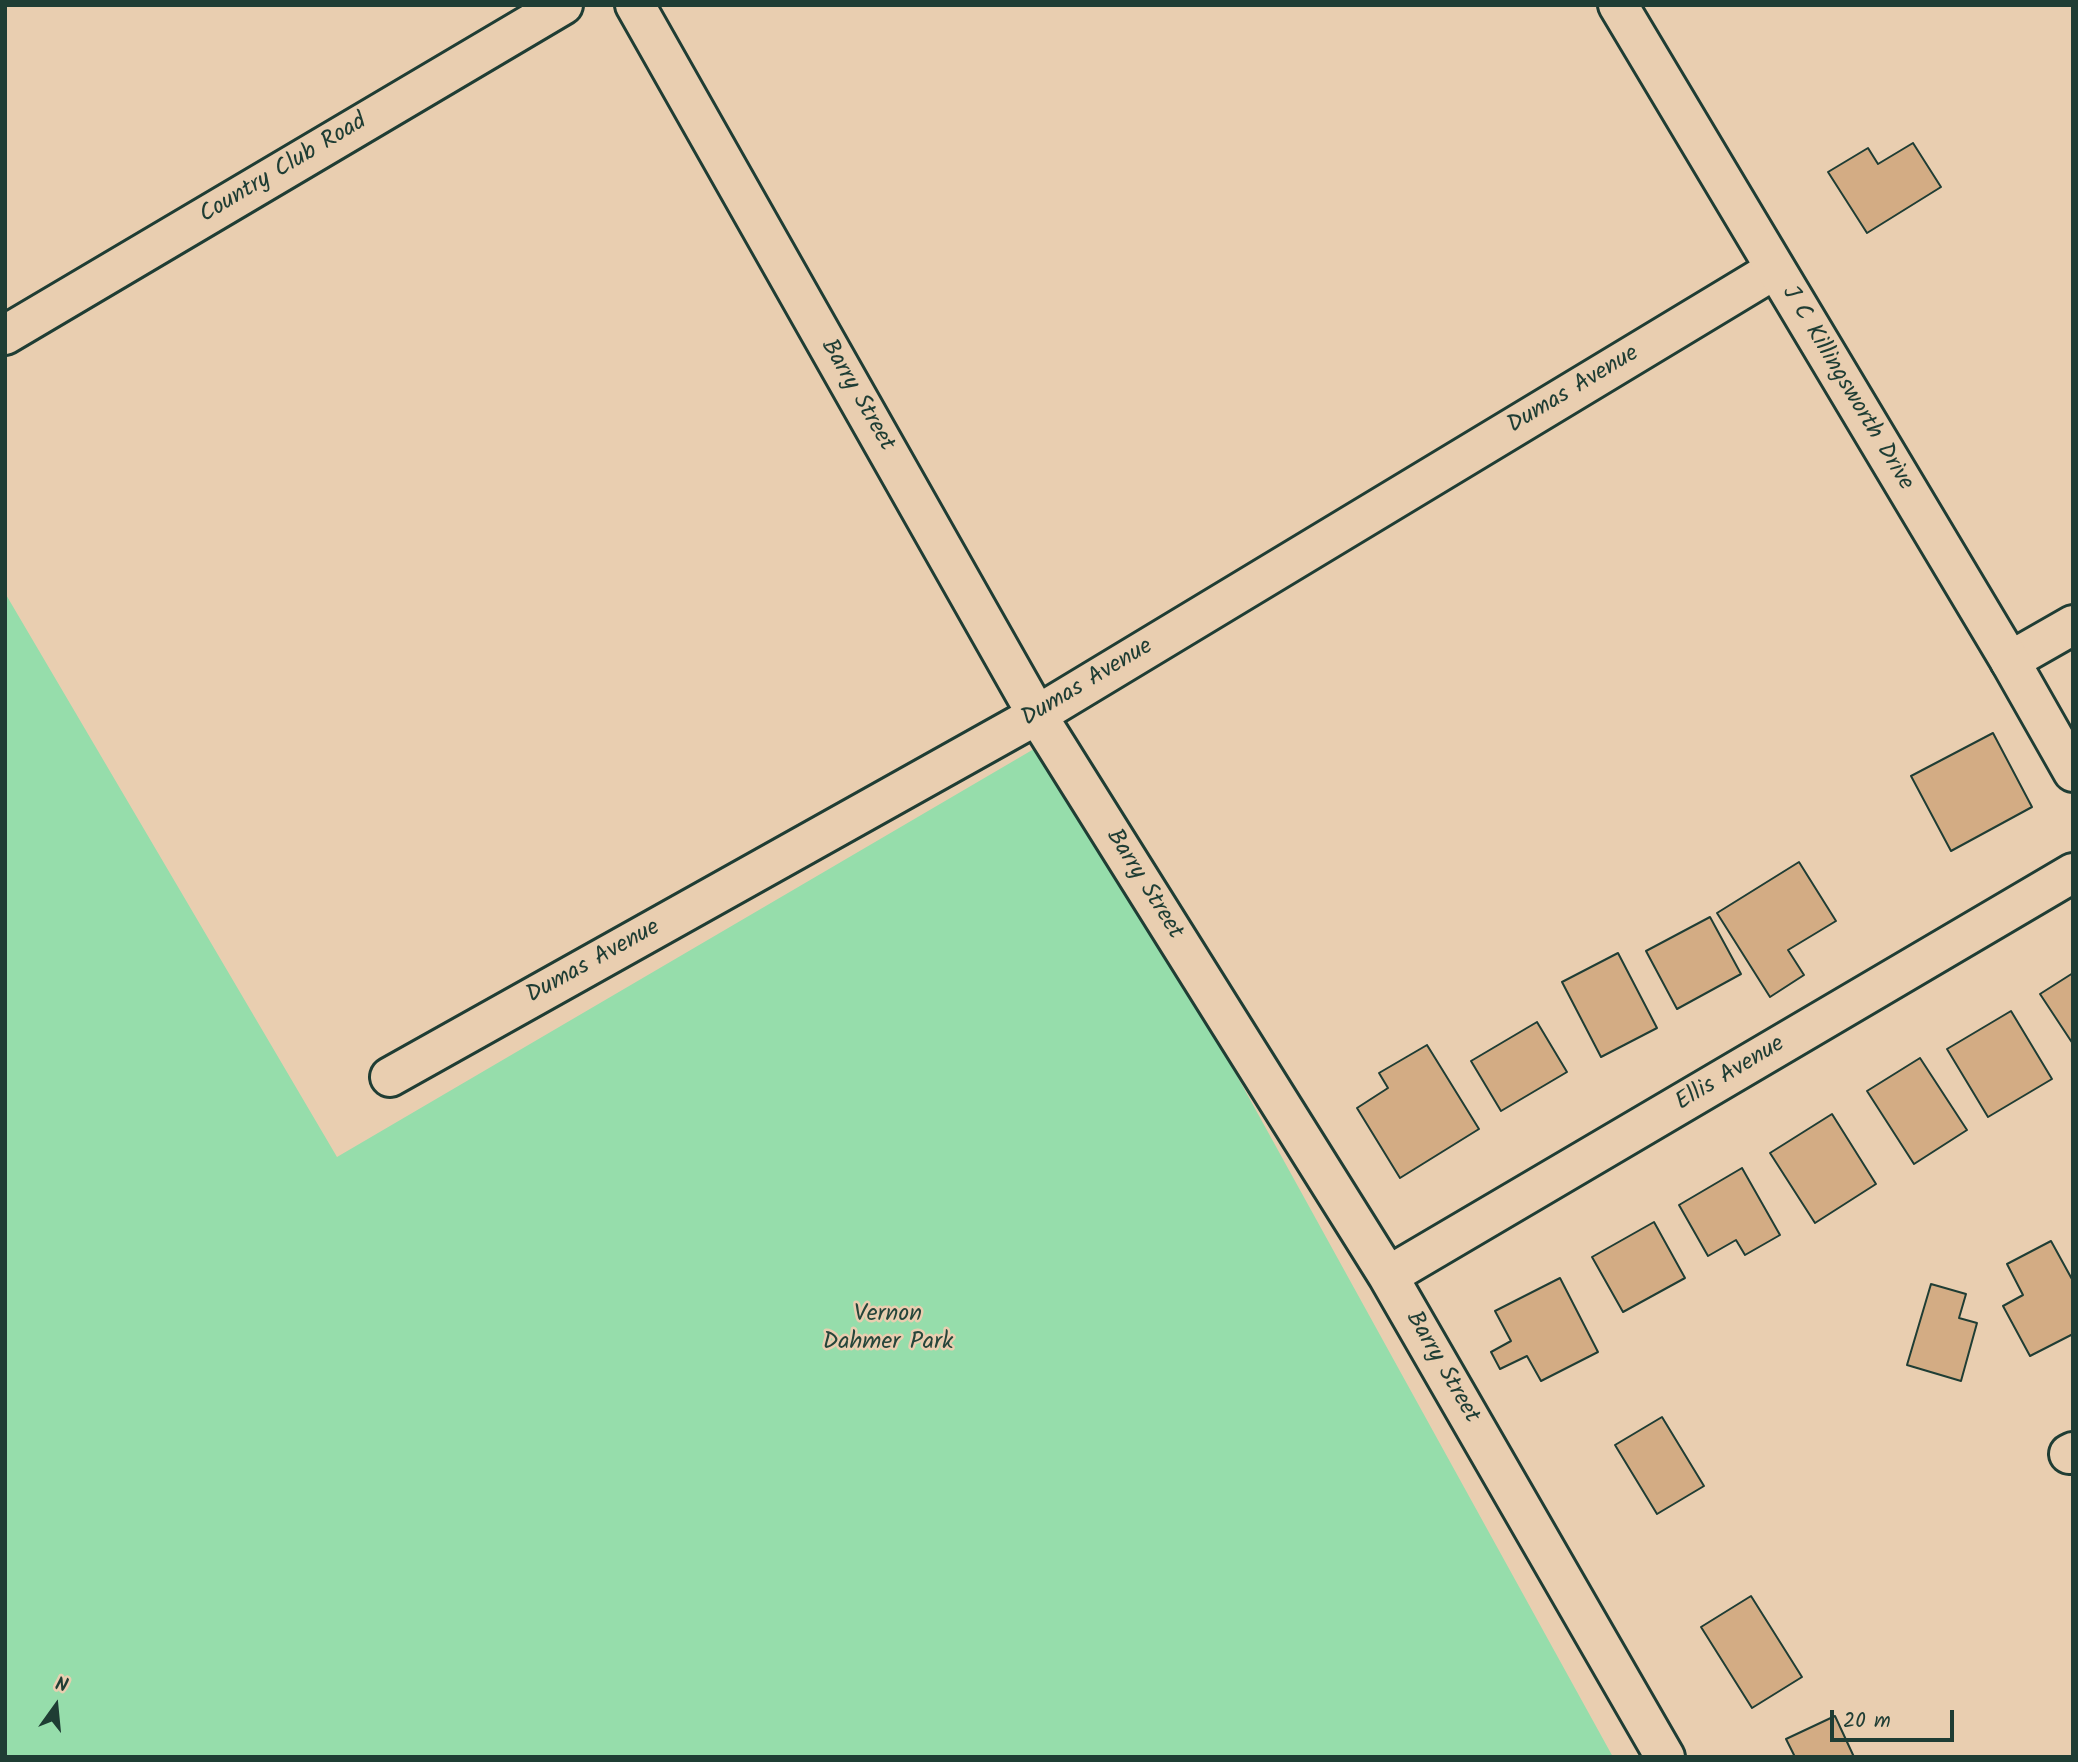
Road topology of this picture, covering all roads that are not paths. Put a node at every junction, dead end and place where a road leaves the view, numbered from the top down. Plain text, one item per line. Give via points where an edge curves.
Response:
1 (563, 5) edge
2 (635, 5) edge
3 (1619, 5) edge
4 (1774, 270) junction
5 (5, 335) edge
6 (2073, 625) edge
7 (2010, 661) junction
8 (1037, 715) junction
9 (2073, 772) edge
10 (2073, 873) edge
11 (390, 1077) dead end
12 (1388, 1276) junction
13 (1665, 1757) edge

1 - 5 street, Country Club Road
2 - 8 street, Barry Street
3 - 4 street, J C Killingsworth Drive
4 - 7 street, J C Killingsworth Drive
4 - 8 street, Dumas Avenue
6 - 7 street
7 - 9 street, J C Killingsworth Drive
8 - 11 street, Dumas Avenue
8 - 12 street, Barry Street
10 - 12 street, Ellis Avenue
12 - 13 street, Barry Street

